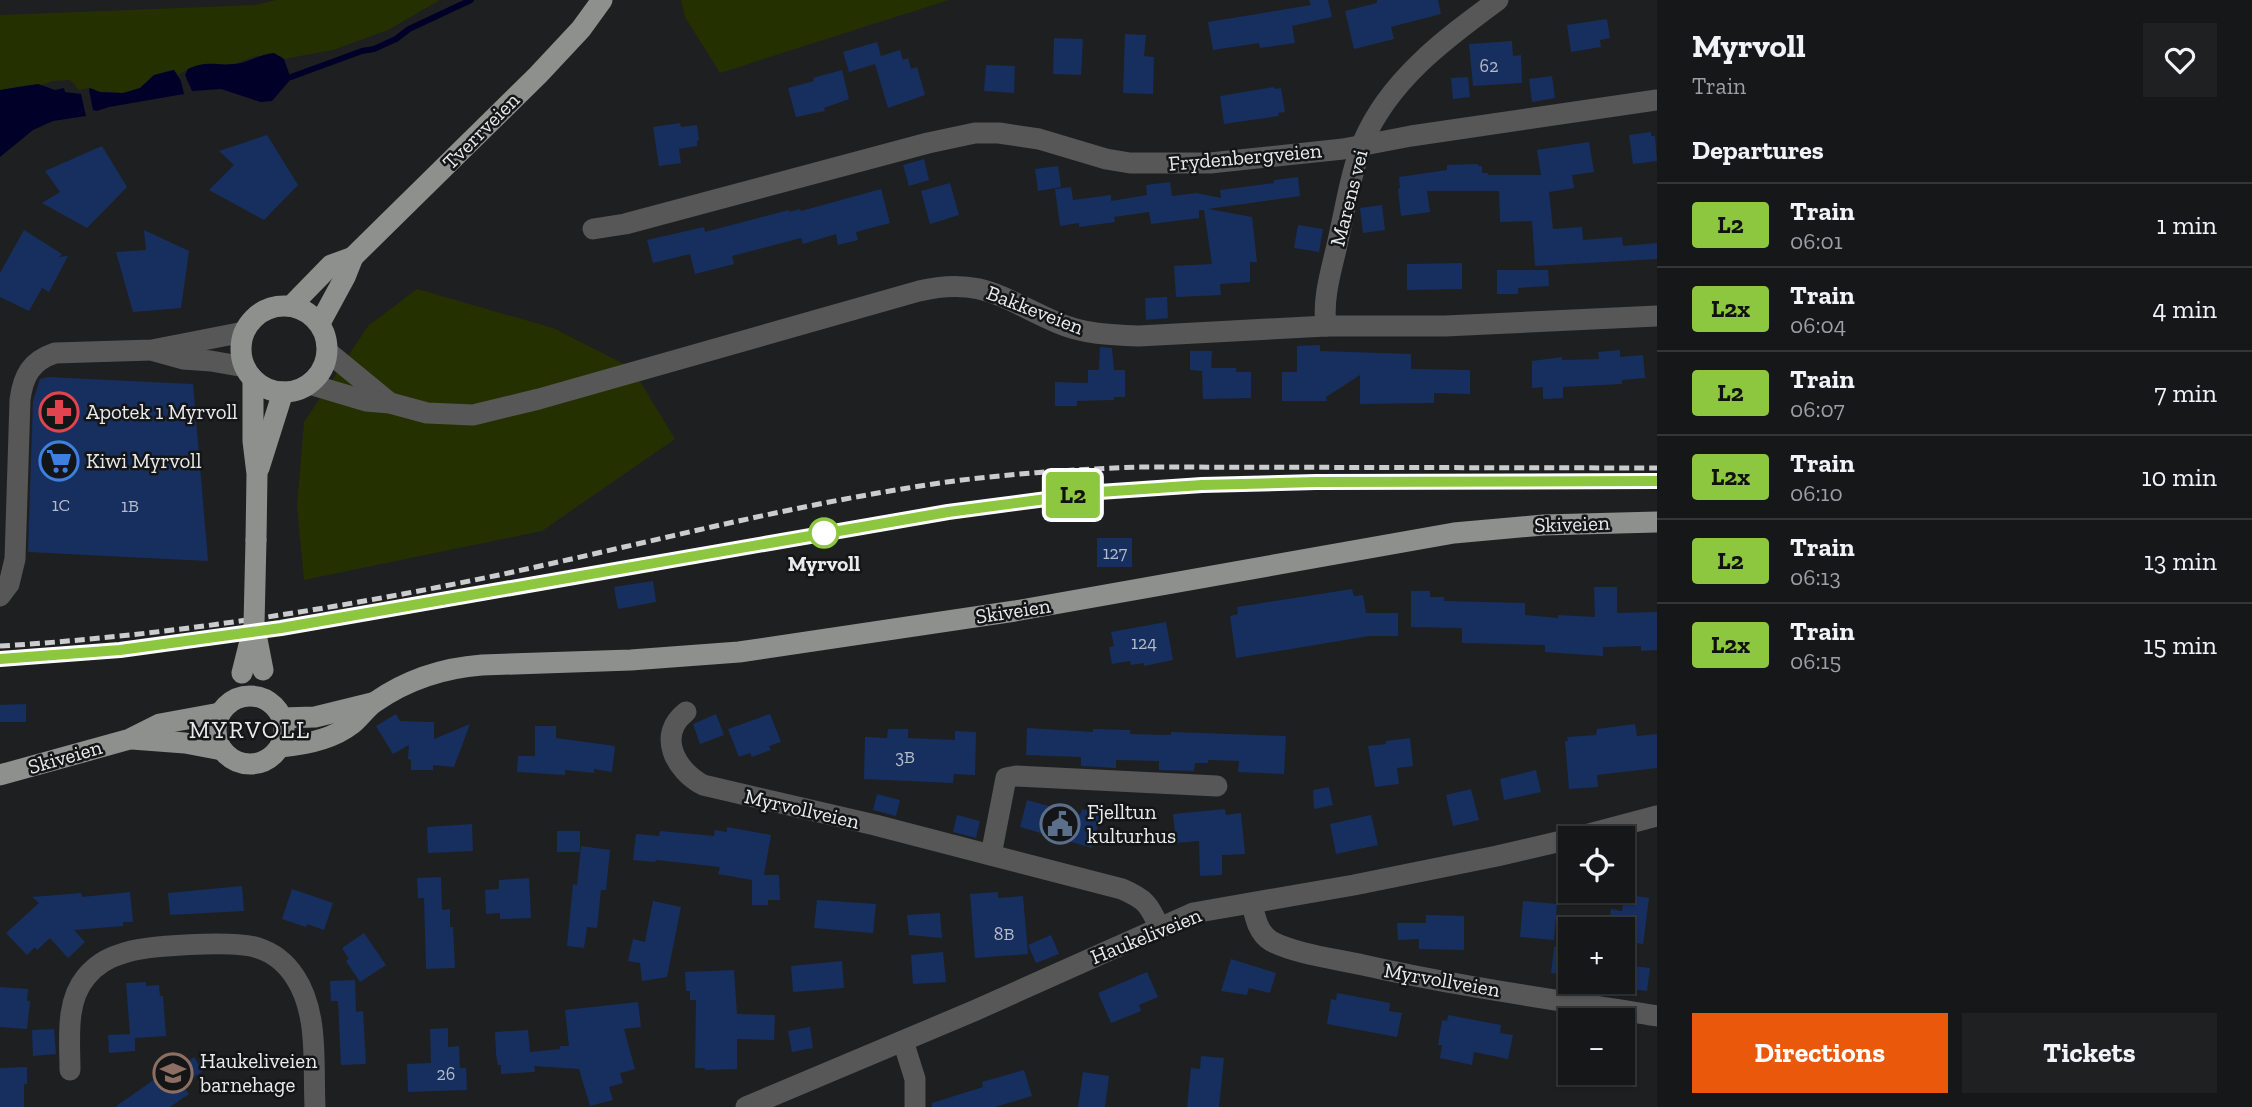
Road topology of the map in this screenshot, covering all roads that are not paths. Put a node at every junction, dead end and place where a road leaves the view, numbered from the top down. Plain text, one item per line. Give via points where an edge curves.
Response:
1 (602, 0) edge
2 (1498, 0) edge
3 (1657, 100) edge
4 (1362, 145) junction
5 (593, 229) dead end
6 (353, 257) junction
7 (291, 306) junction
8 (1657, 316) edge
9 (320, 323) junction
10 (1326, 326) junction
11 (244, 332) junction
12 (152, 350) junction
13 (328, 352) junction
14 (249, 373) junction
15 (309, 384) junction
16 (283, 392) junction
17 (390, 403) junction
18 (257, 474) junction
19 (1657, 522) edge
20 (0, 596) edge
21 (254, 624) junction
22 (372, 703) junction
23 (227, 707) junction
24 (276, 710) junction
25 (685, 712) dead end
26 (130, 739) junction
27 (280, 747) junction
28 (222, 750) junction
29 (0, 775) edge
30 (1217, 786) dead end
31 (1657, 816) edge
32 (1620, 826) edge
33 (1558, 842) edge
34 (991, 855) junction
35 (1252, 904) junction
36 (1159, 927) junction
37 (1657, 1016) edge
38 (903, 1041) junction
39 (70, 1070) dead end
40 (315, 1107) edge
41 (746, 1107) edge
42 (915, 1107) edge

1 - 6 main road, Tverrveien via 538,75
2 - 4 street, Marens vei via 1417,64 1376,114
3 - 4 street, Frydenbergveien
4 - 5 street, Frydenbergveien via 1210,163 1130,163 1010,134 975,133
4 - 10 street, Marens vei via 1327,287
6 - 7 main road, Tverrveien via 331,265
6 - 9 main road, Tverrveien
7 - 9 main road
7 - 11 main road via 274,306 259,313
8 - 10 street, Bakkeveien via 1445,326
9 - 13 main road
10 - 17 street, Bakkeveien via 1109,335 1059,324 988,290 944,285 498,410 444,415
11 - 12 street
11 - 14 main road via 241,353
12 - 14 street via 219,362
12 - 20 street via 55,353 37,362 25,377 20,400 15,559 9,584
13 - 15 main road via 322,370
13 - 17 street, Bakkeveien
14 - 16 main road via 267,389
14 - 18 main road
15 - 16 main road
15 - 17 street, Bakkeveien via 366,401
16 - 18 main road
18 - 21 main road, bridge
19 - 22 main road, Skiveien via 1454,533 1015,611 759,650 451,668 412,681
21 - 23 main road, bridge
21 - 24 main road, bridge
22 - 24 main road, Skiveien via 315,717
22 - 27 main road, Skiveien via 344,729
23 - 24 main road via 252,696
23 - 26 main road, Skiveien via 160,724
23 - 28 main road via 216,732
24 - 27 main road via 283,737
25 - 34 street, Myrvollveien via 672,728 672,750 683,771 704,785
26 - 28 main road, Skiveien
26 - 29 main road, Skiveien
27 - 28 main road via 273,756 251,765
30 - 34 street via 1006,778
31 - 32 street, Haukeliveien
33 - 35 street, Haukeliveien
34 - 36 street, Myrvollveien via 1122,889 1151,907
35 - 36 street, Haukeliveien via 1193,913
35 - 37 street, Myrvollveien via 1263,933 1306,952 1422,978
36 - 38 street, Haukeliveien
38 - 41 street, Haukeliveien
38 - 42 street via 915,1079
39 - 40 street via 74,1001 86,977 102,963 138,950 242,944 281,960 304,994 312,1031

